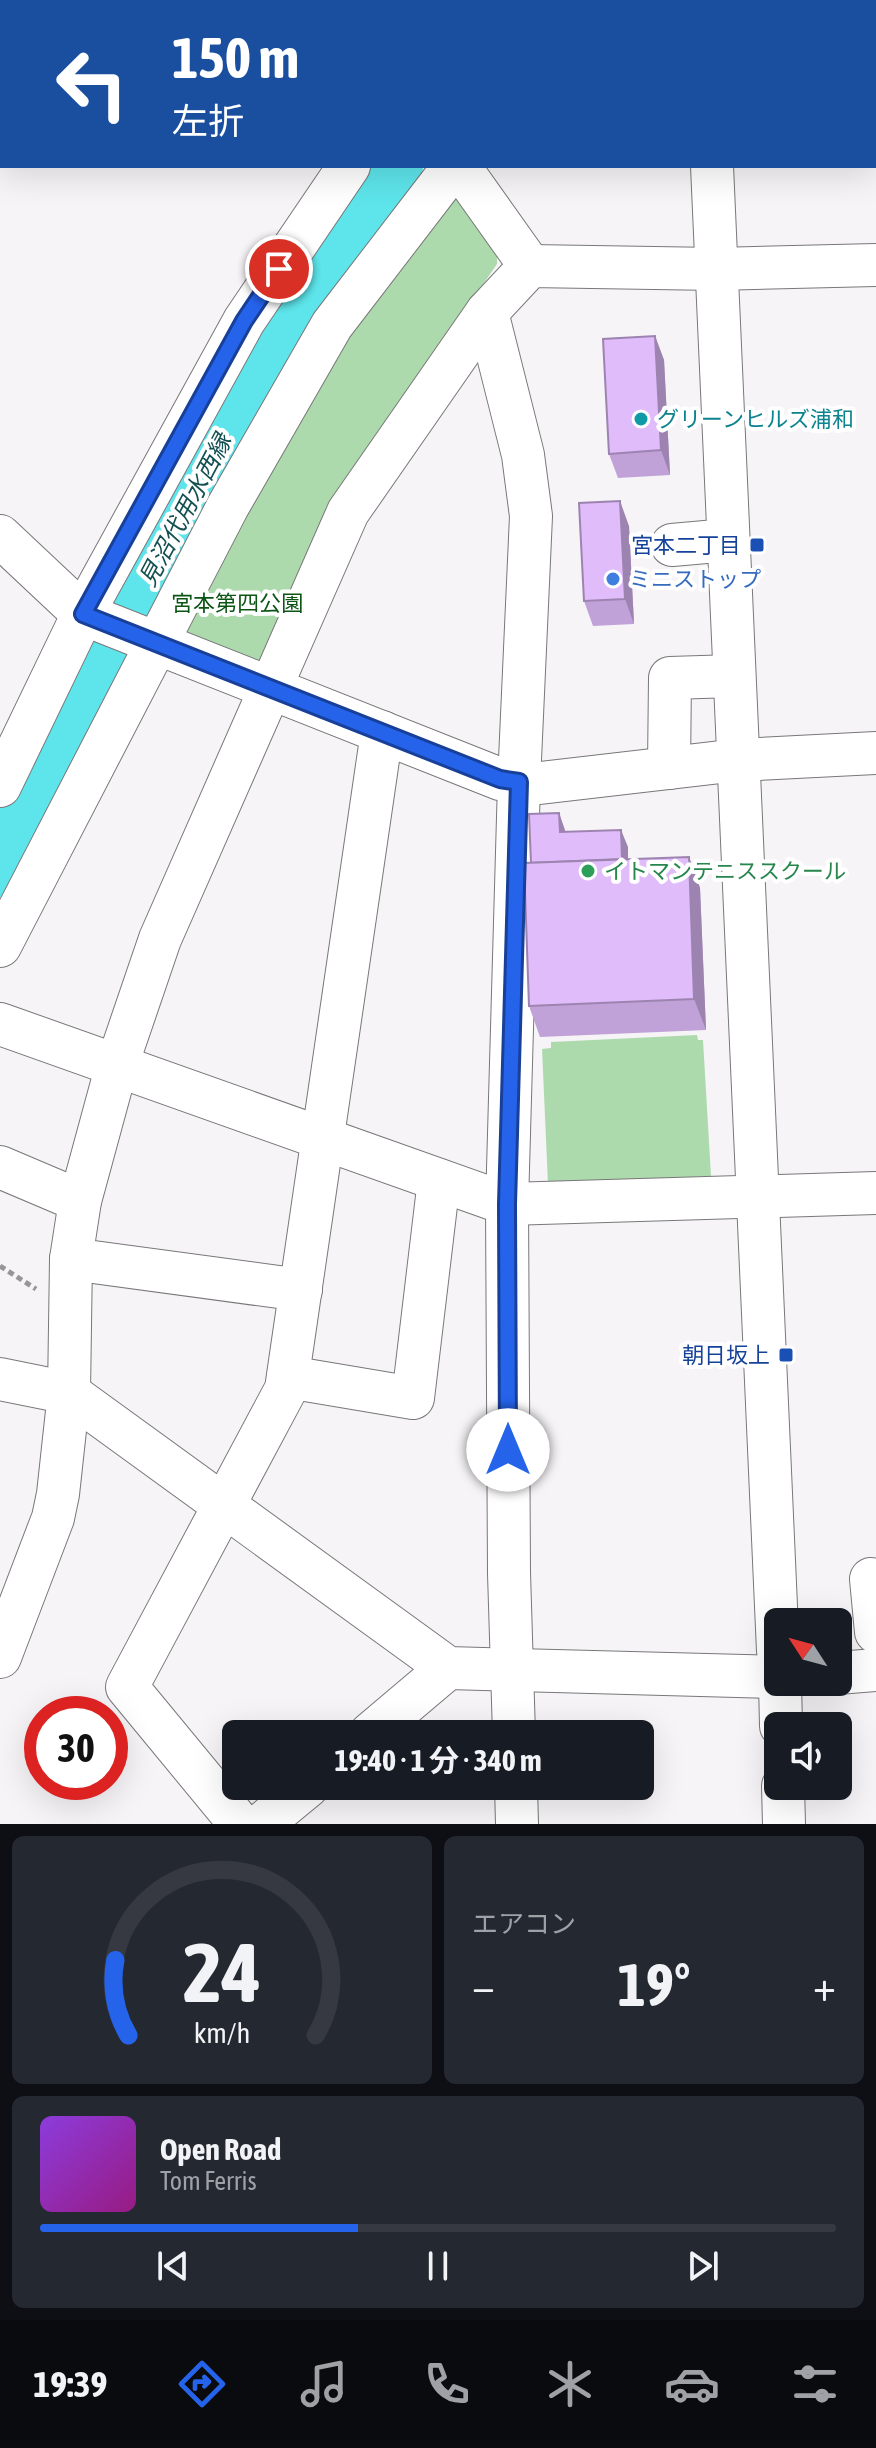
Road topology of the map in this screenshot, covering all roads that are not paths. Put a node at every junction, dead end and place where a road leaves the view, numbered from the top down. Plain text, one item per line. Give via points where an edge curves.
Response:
1 (348, 168) edge
2 (454, 168) edge
3 (457, 168) edge
4 (712, 168) edge
5 (876, 265) edge
6 (530, 266) junction
7 (716, 269) junction
8 (487, 312) junction
9 (0, 536) edge
10 (728, 540) junction
11 (672, 545) dead end
12 (91, 617) junction
13 (154, 640) junction
14 (734, 676) junction
15 (271, 689) junction
16 (382, 732) junction
17 (876, 753) edge
18 (738, 760) junction
19 (669, 768) junction
20 (519, 782) junction
21 (0, 786) edge
22 (0, 946) edge
23 (0, 1024) edge
24 (117, 1065) junction
25 (323, 1139) junction
26 (0, 1167) edge
27 (439, 1180) junction
28 (876, 1193) edge
29 (755, 1194) junction
30 (80, 1201) junction
31 (507, 1204) junction
32 (71, 1259) junction
33 (301, 1290) junction
34 (288, 1377) junction
35 (0, 1379) edge
36 (69, 1393) junction
37 (224, 1506) junction
38 (871, 1579) dead end
39 (11, 1593) edge
40 (776, 1608) edge
41 (876, 1632) edge
42 (0, 1657) edge
43 (448, 1668) junction
44 (511, 1668) junction
45 (876, 1670) edge
46 (852, 1672) edge
47 (764, 1679) edge
48 (387, 1720) edge
49 (513, 1720) edge
50 (291, 1800) edge
51 (516, 1800) edge
52 (783, 1800) edge
53 (240, 1824) edge
54 (262, 1824) edge
55 (517, 1824) edge
56 (784, 1824) edge

1 - 12 street via 244,321
2 - 13 street via 332,325
3 - 6 street
4 - 7 street
5 - 7 street
6 - 7 street
6 - 8 street
7 - 10 street
8 - 15 street via 348,512
8 - 20 street via 523,455 531,516
9 - 12 street
10 - 11 street
10 - 14 street
12 - 13 street
12 - 21 street
13 - 15 street
13 - 22 street
14 - 18 street
14 - 19 street via 670,678
15 - 16 street
15 - 24 street via 160,939
16 - 20 street
16 - 25 street
17 - 18 street
18 - 19 street
18 - 29 street
19 - 20 street
20 - 31 street
23 - 24 street
24 - 25 street
24 - 30 street
25 - 27 street
25 - 33 street
26 - 30 street
27 - 31 street
27 - 34 street via 413,1398
28 - 29 street
29 - 31 street
29 - 40 street
30 - 32 street
31 - 44 street
32 - 33 street
32 - 36 street
33 - 34 street
34 - 37 street
35 - 36 street
36 - 37 street
36 - 39 street via 58,1494
37 - 43 street
37 - 53 street via 127,1687
38 - 41 street
39 - 42 street
43 - 44 street
43 - 48 street
44 - 47 street
44 - 49 street
45 - 46 street
50 - 54 street
51 - 55 street
52 - 56 street

